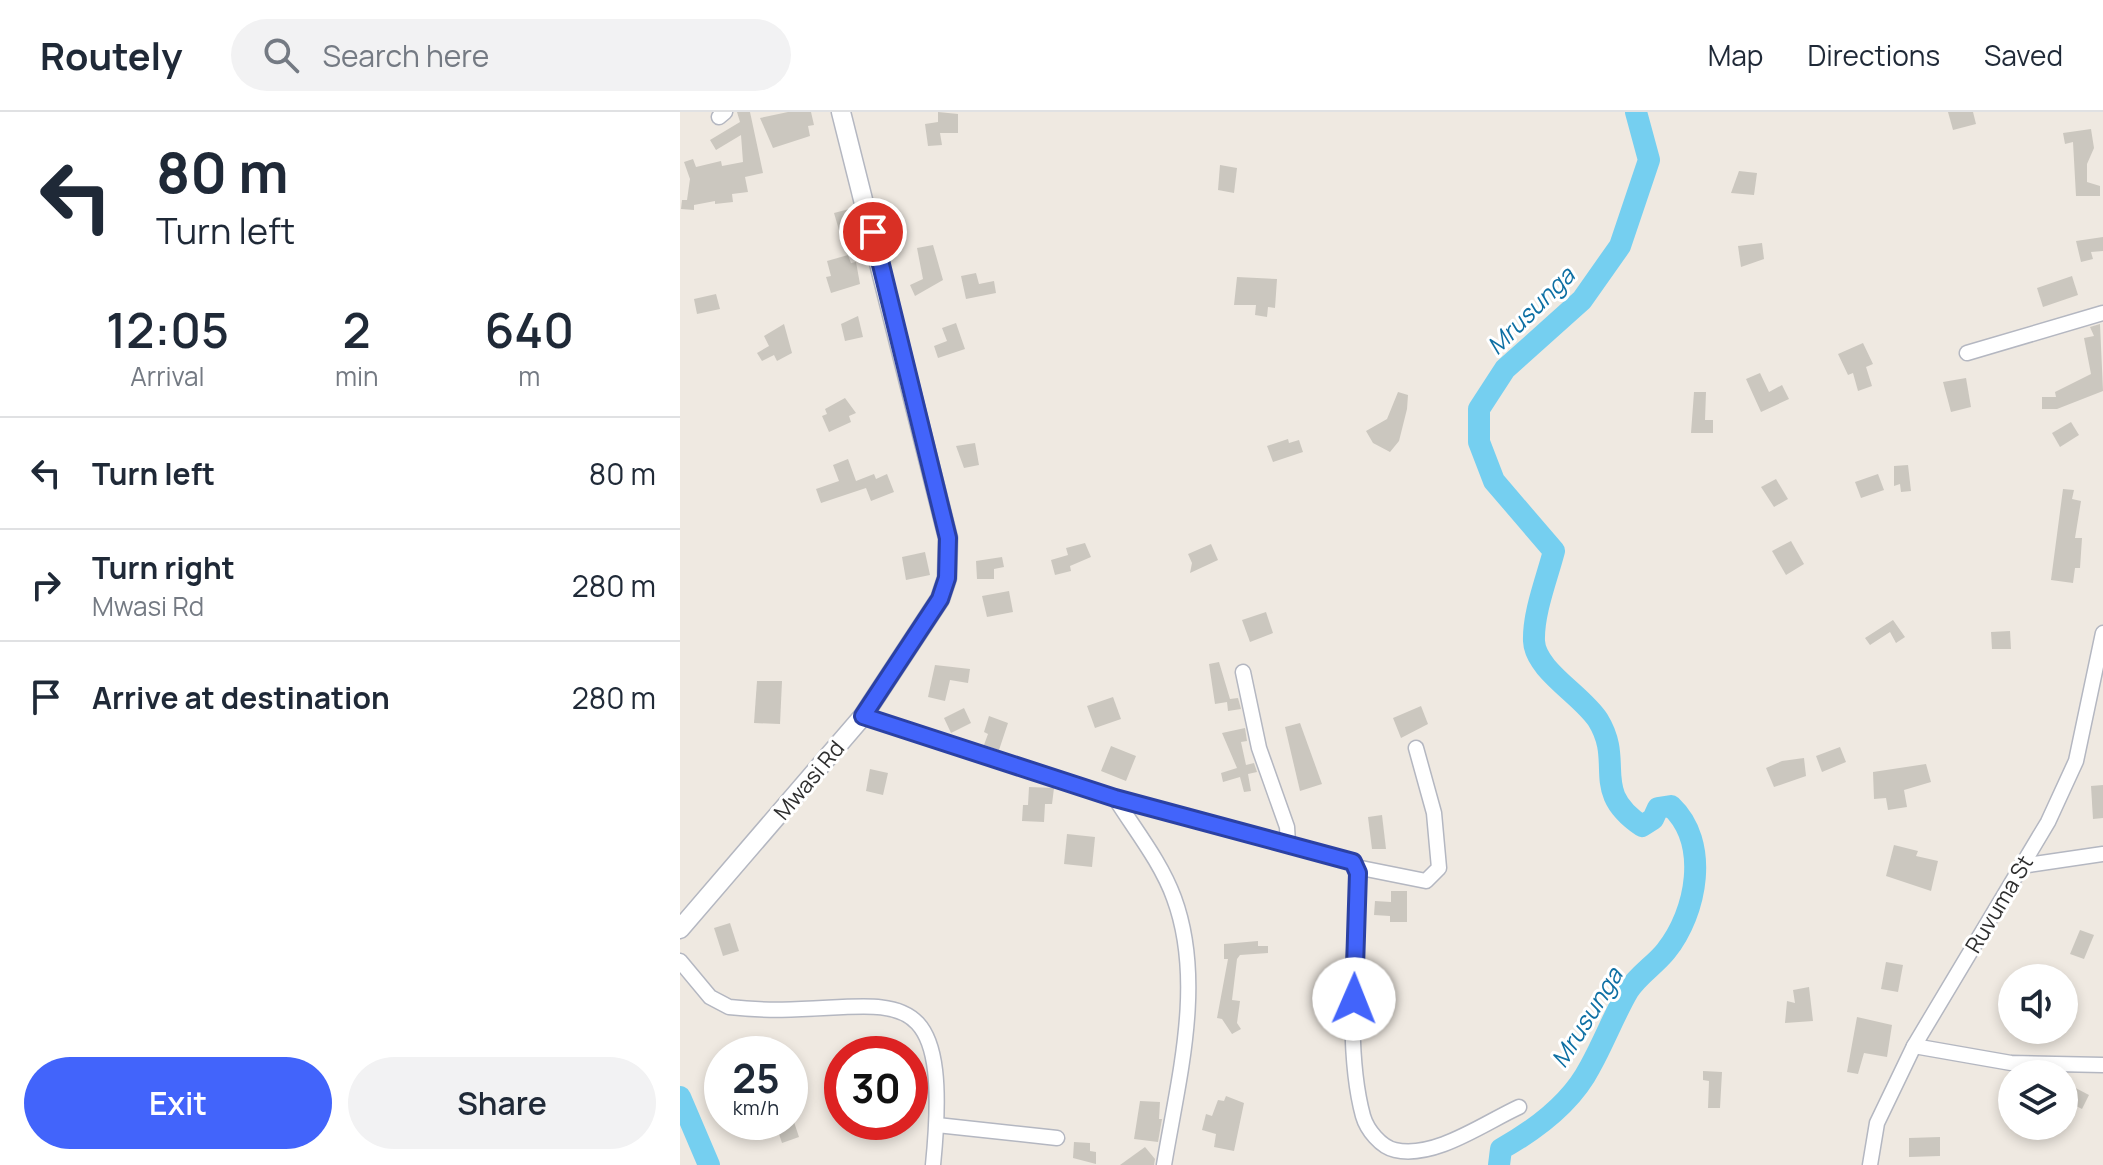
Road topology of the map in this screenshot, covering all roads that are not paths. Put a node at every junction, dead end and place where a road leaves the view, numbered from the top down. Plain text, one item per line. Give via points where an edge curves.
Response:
1 (841, 112) edge
2 (2103, 313) edge
3 (1967, 353) dead end
4 (2103, 633) edge
5 (1243, 672) dead end
6 (863, 716) junction
7 (1416, 748) dead end
8 (1115, 798) junction
9 (1288, 843) junction
10 (2103, 854) edge
11 (2021, 866) junction
12 (1356, 867) junction
13 (680, 929) edge
14 (680, 961) edge
15 (1914, 1046) junction
16 (2103, 1065) edge
17 (1519, 1107) dead end
18 (937, 1125) junction
19 (1057, 1138) dead end
20 (933, 1165) edge
21 (1164, 1165) edge
22 (1870, 1165) edge

1 - 6 street, Mwasi Rd via 948,538 947,578 940,599
2 - 3 street
4 - 11 street, Ruvuma St via 2076,761
5 - 9 street
6 - 8 street
6 - 13 street, Mwasi Rd
7 - 12 street via 1434,813 1439,868 1426,881
8 - 9 street
8 - 21 street via 1166,880 1185,942 1187,1018
9 - 12 street via 1346,859
10 - 11 street
11 - 15 street, Ruvuma St
12 - 17 street via 1353,1031 1367,1127 1392,1150 1417,1152
14 - 18 street via 710,997 729,1007 874,1004 900,1009 918,1023 936,1063
15 - 16 street via 2011,1063
15 - 22 street, Ruvuma St via 1877,1123
18 - 19 street
18 - 20 street

